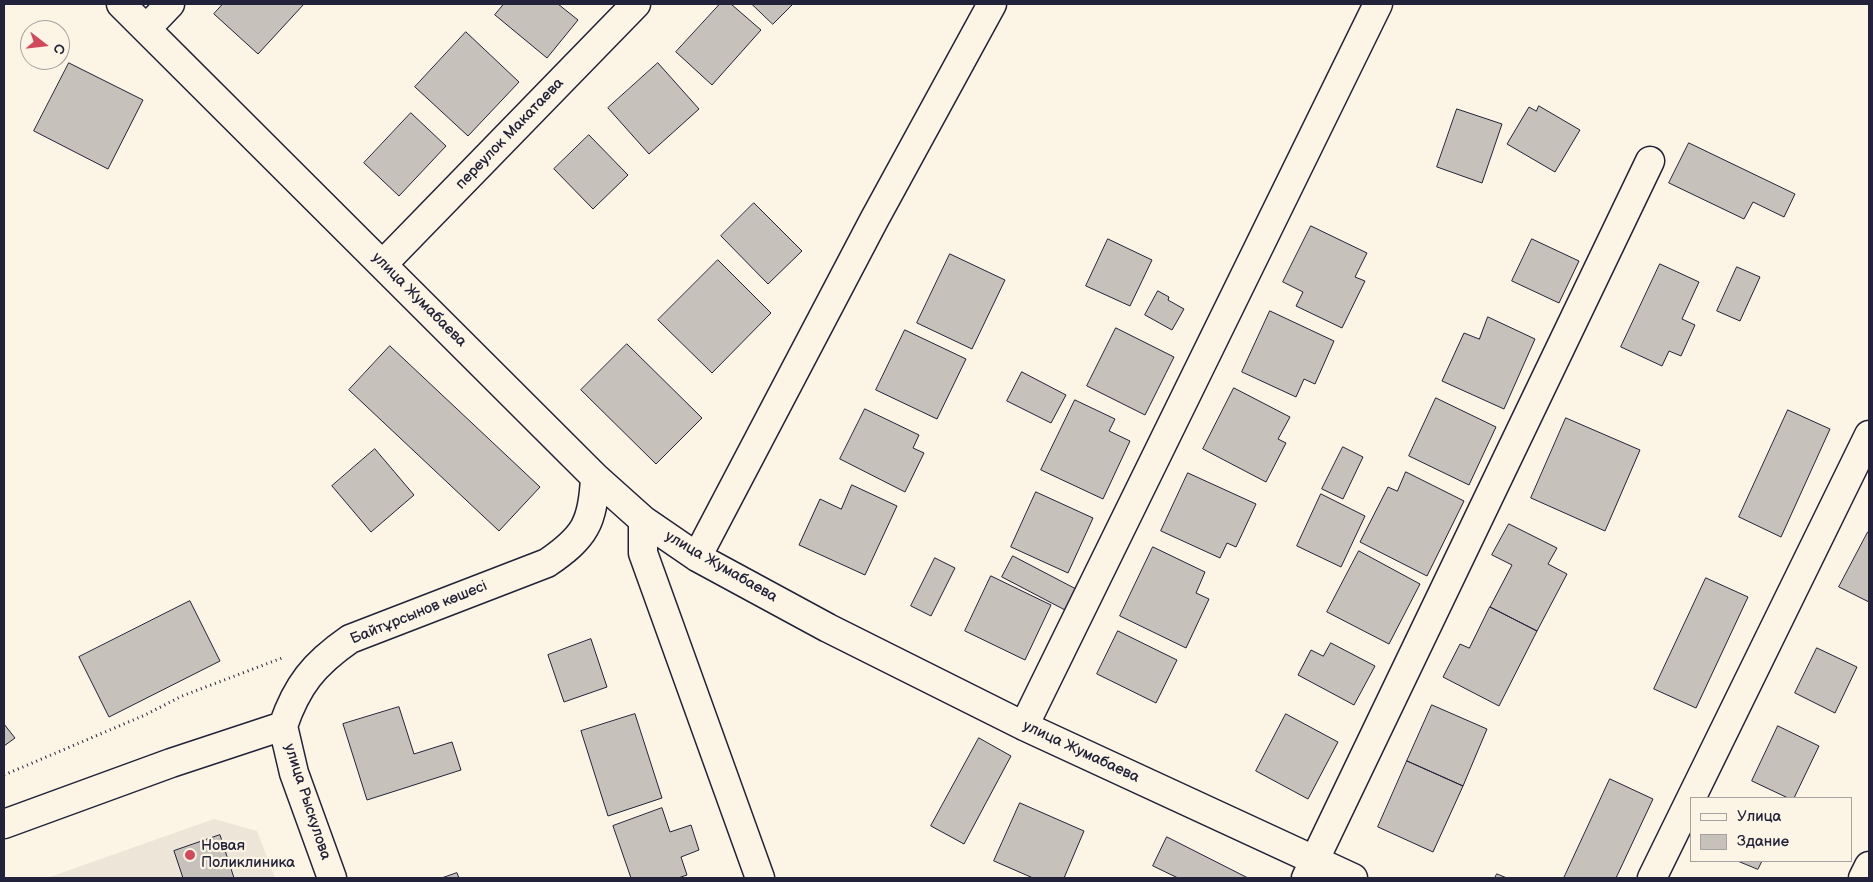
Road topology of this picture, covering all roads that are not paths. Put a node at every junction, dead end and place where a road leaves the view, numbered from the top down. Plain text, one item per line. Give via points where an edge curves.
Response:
1 (122, 4) edge
2 (170, 4) edge
3 (636, 4) edge
4 (992, 4) edge
5 (1378, 4) edge
6 (147, 28) junction
7 (1650, 161) dead end
8 (383, 264) junction
9 (1869, 435) edge
10 (595, 477) junction
11 (643, 520) junction
12 (697, 557) junction
13 (283, 726) junction
14 (1024, 726) junction
15 (1692, 797) edge
16 (1690, 800) edge
17 (4, 824) edge
18 (1869, 866) edge
19 (1311, 869) edge
20 (332, 878) edge
21 (760, 878) edge
22 (1353, 878) edge
23 (1652, 878) edge
24 (1863, 878) edge

1 - 6 street, улица Жумабаева
2 - 6 street
3 - 8 street, переулок Макатаева
4 - 12 street
5 - 14 street
6 - 8 street, улица Жумабаева
7 - 19 street
8 - 10 street, улица Жумабаева
9 - 15 street
10 - 11 street, улица Жумабаева
10 - 13 street, Байтұрсынов көшесі via 594,501 586,526 566,550 547,563 350,639 329,654 303,682
11 - 12 street, улица Жумабаева
11 - 21 street via 643,553
12 - 14 street, улица Жумабаева via 828,628
13 - 17 street
13 - 20 street, улица Рыскулова via 294,773
14 - 19 street, улица Жумабаева
16 - 23 street
18 - 24 street
19 - 22 street, улица Жумабаева

